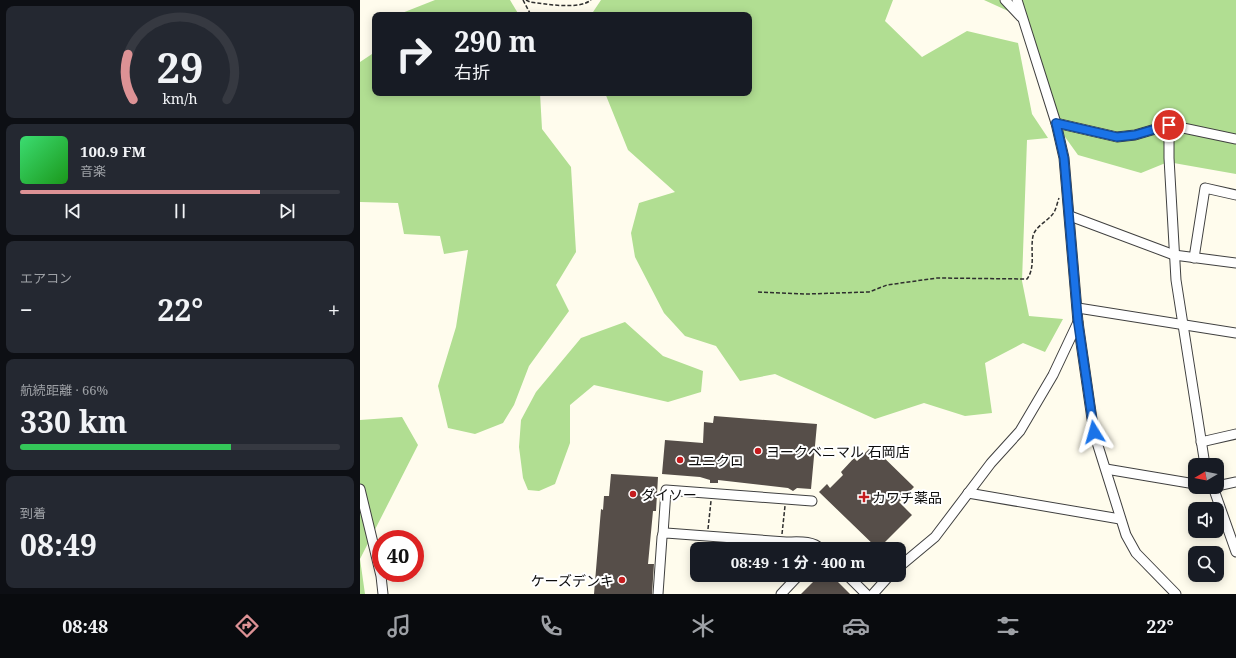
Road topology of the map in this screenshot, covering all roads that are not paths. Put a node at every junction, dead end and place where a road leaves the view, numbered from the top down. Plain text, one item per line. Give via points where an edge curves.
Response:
1 (1005, 0) edge
2 (1017, 0) edge
3 (1024, 20) junction
4 (1056, 123) junction
5 (1169, 125) junction
6 (1236, 139) edge
7 (1236, 195) edge
8 (1070, 216) junction
9 (1174, 255) junction
10 (1194, 258) junction
11 (1236, 263) edge
12 (1078, 308) junction
13 (1078, 322) junction
14 (1182, 326) junction
15 (1236, 333) edge
16 (1236, 434) edge
17 (1201, 442) junction
18 (1204, 458) edge
19 (1106, 469) junction
20 (1236, 482) edge
21 (1188, 483) edge
22 (1224, 485) edge
23 (360, 489) edge
24 (968, 493) junction
25 (1216, 494) edge
26 (812, 501) dead end
27 (1120, 519) junction
28 (1231, 527) edge
29 (663, 534) junction
30 (781, 542) edge
31 (1236, 552) edge
32 (906, 562) edge
33 (792, 582) edge
34 (854, 582) edge
35 (884, 582) edge
36 (383, 594) edge
37 (658, 594) edge
38 (781, 594) edge
39 (866, 594) edge
40 (873, 594) edge
41 (1176, 594) edge

1 - 3 street
2 - 3 street
3 - 4 street
4 - 5 street via 1117,137 1135,135
4 - 8 street via 1064,158
5 - 6 street
5 - 9 street
7 - 10 street via 1205,188
8 - 9 street
8 - 12 street
9 - 10 street
9 - 14 street
10 - 11 street
12 - 13 street
12 - 14 street
13 - 19 street via 1094,432
13 - 24 street via 1053,374 1020,431
14 - 15 street
14 - 17 street
16 - 17 street
17 - 18 street
19 - 21 street
19 - 27 street
20 - 22 street
23 - 36 street
24 - 27 street
24 - 32 street via 935,537
25 - 28 street
26 - 29 street via 666,490
27 - 41 street via 1136,554
28 - 31 street
29 - 30 street
29 - 37 street
33 - 38 street
34 - 39 street
35 - 40 street

